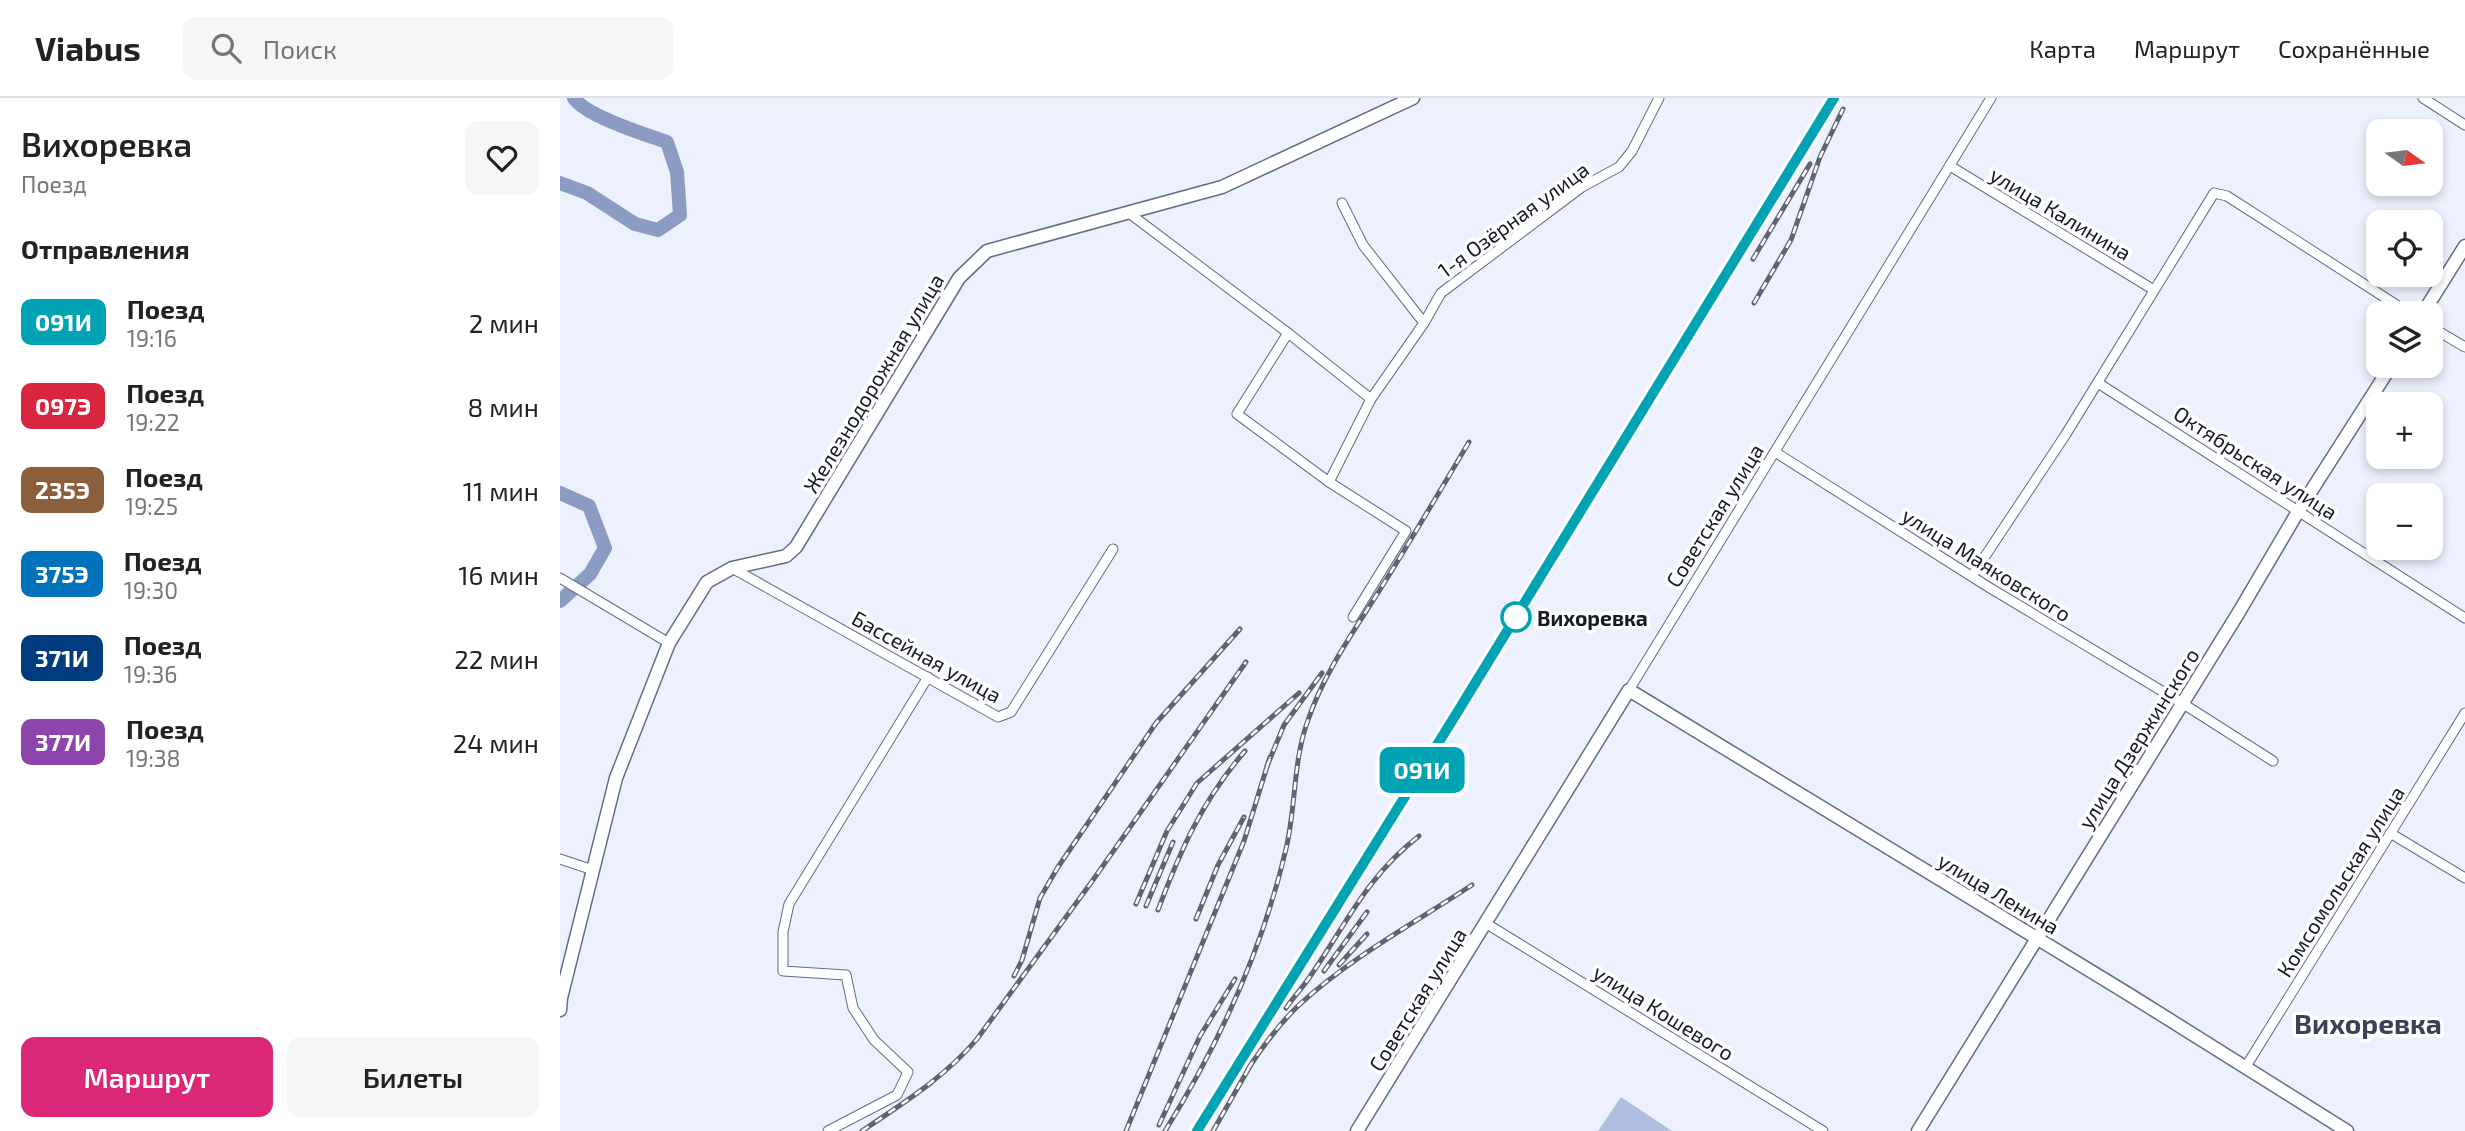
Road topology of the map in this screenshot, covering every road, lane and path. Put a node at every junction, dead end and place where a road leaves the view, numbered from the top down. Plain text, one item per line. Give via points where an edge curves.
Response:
1 (1413, 98) edge
2 (1659, 98) edge
3 (1991, 98) edge
4 (2423, 98) edge
5 (2465, 125) edge
6 (1950, 166) junction
7 (1342, 203) dead end
8 (1129, 212) junction
9 (2465, 246) edge
10 (2154, 290) junction
11 (2390, 301) edge
12 (2431, 301) edge
13 (1424, 323) junction
14 (1288, 333) junction
15 (2443, 334) edge
16 (2465, 347) edge
17 (2383, 378) edge
18 (2098, 383) junction
19 (1371, 399) junction
20 (1775, 452) junction
21 (1329, 482) junction
22 (2299, 510) junction
23 (1113, 549) dead end
24 (733, 568) junction
25 (1972, 576) junction
26 (560, 578) edge
27 (1353, 617) dead end
28 (2465, 618) edge
29 (669, 643) junction
30 (928, 677) junction
31 (1629, 690) junction
32 (2182, 703) junction
33 (2465, 713) edge
34 (2273, 761) dead end
35 (2390, 833) junction
36 (560, 859) edge
37 (593, 870) junction
38 (2465, 878) edge
39 (1487, 924) junction
40 (2037, 939) junction
41 (560, 1010) edge
42 (2245, 1068) junction
43 (828, 1131) edge
44 (1357, 1131) edge
45 (1823, 1131) edge
46 (1918, 1131) edge
47 (2347, 1131) edge

1 - 8 street, Железнодорожная улица via 1223,187
2 - 13 street, 1-я Озёрная улица via 1619,167 1582,187 1441,293
3 - 6 street, Советская улица
4 - 5 street
6 - 10 street, улица Калинина
6 - 20 street, Советская улица
7 - 13 street via 1363,245
8 - 14 street
8 - 24 street, Железнодорожная улица via 988,251 959,278 796,547 786,556
9 - 12 street
10 - 11 street via 2214,193 2227,196
10 - 18 street
13 - 19 street, 1-я Озёрная улица
14 - 19 street
14 - 21 street via 1237,414
15 - 16 street
17 - 22 street, улица Дзержинского
18 - 22 street, Октябрьская улица
18 - 25 street
19 - 21 street, 1-я Озёрная улица
20 - 25 street, улица Маяковского
20 - 31 street, Советская улица
21 - 27 street via 1406,531
22 - 28 street, Октябрьская улица
22 - 32 street, улица Дзержинского
23 - 30 street, Бассейная улица via 1012,712 998,717
24 - 29 street via 707,582
24 - 30 street, Бассейная улица
25 - 32 street, улица Маяковского
26 - 29 street
29 - 37 street via 616,778
30 - 43 street via 789,904 783,971 846,975 853,1009 874,1040 908,1072 897,1095
31 - 39 street, Советская улица
31 - 40 street, улица Ленина
32 - 34 street
32 - 40 street, улица Дзержинского
33 - 35 street, Комсомольская улица
35 - 38 street
35 - 42 street, Комсомольская улица
36 - 37 street
37 - 41 street
39 - 44 street, Советская улица
39 - 45 street, улица Кошевого
40 - 42 street, улица Ленина
40 - 46 street, улица Дзержинского
42 - 47 street, улица Ленина

